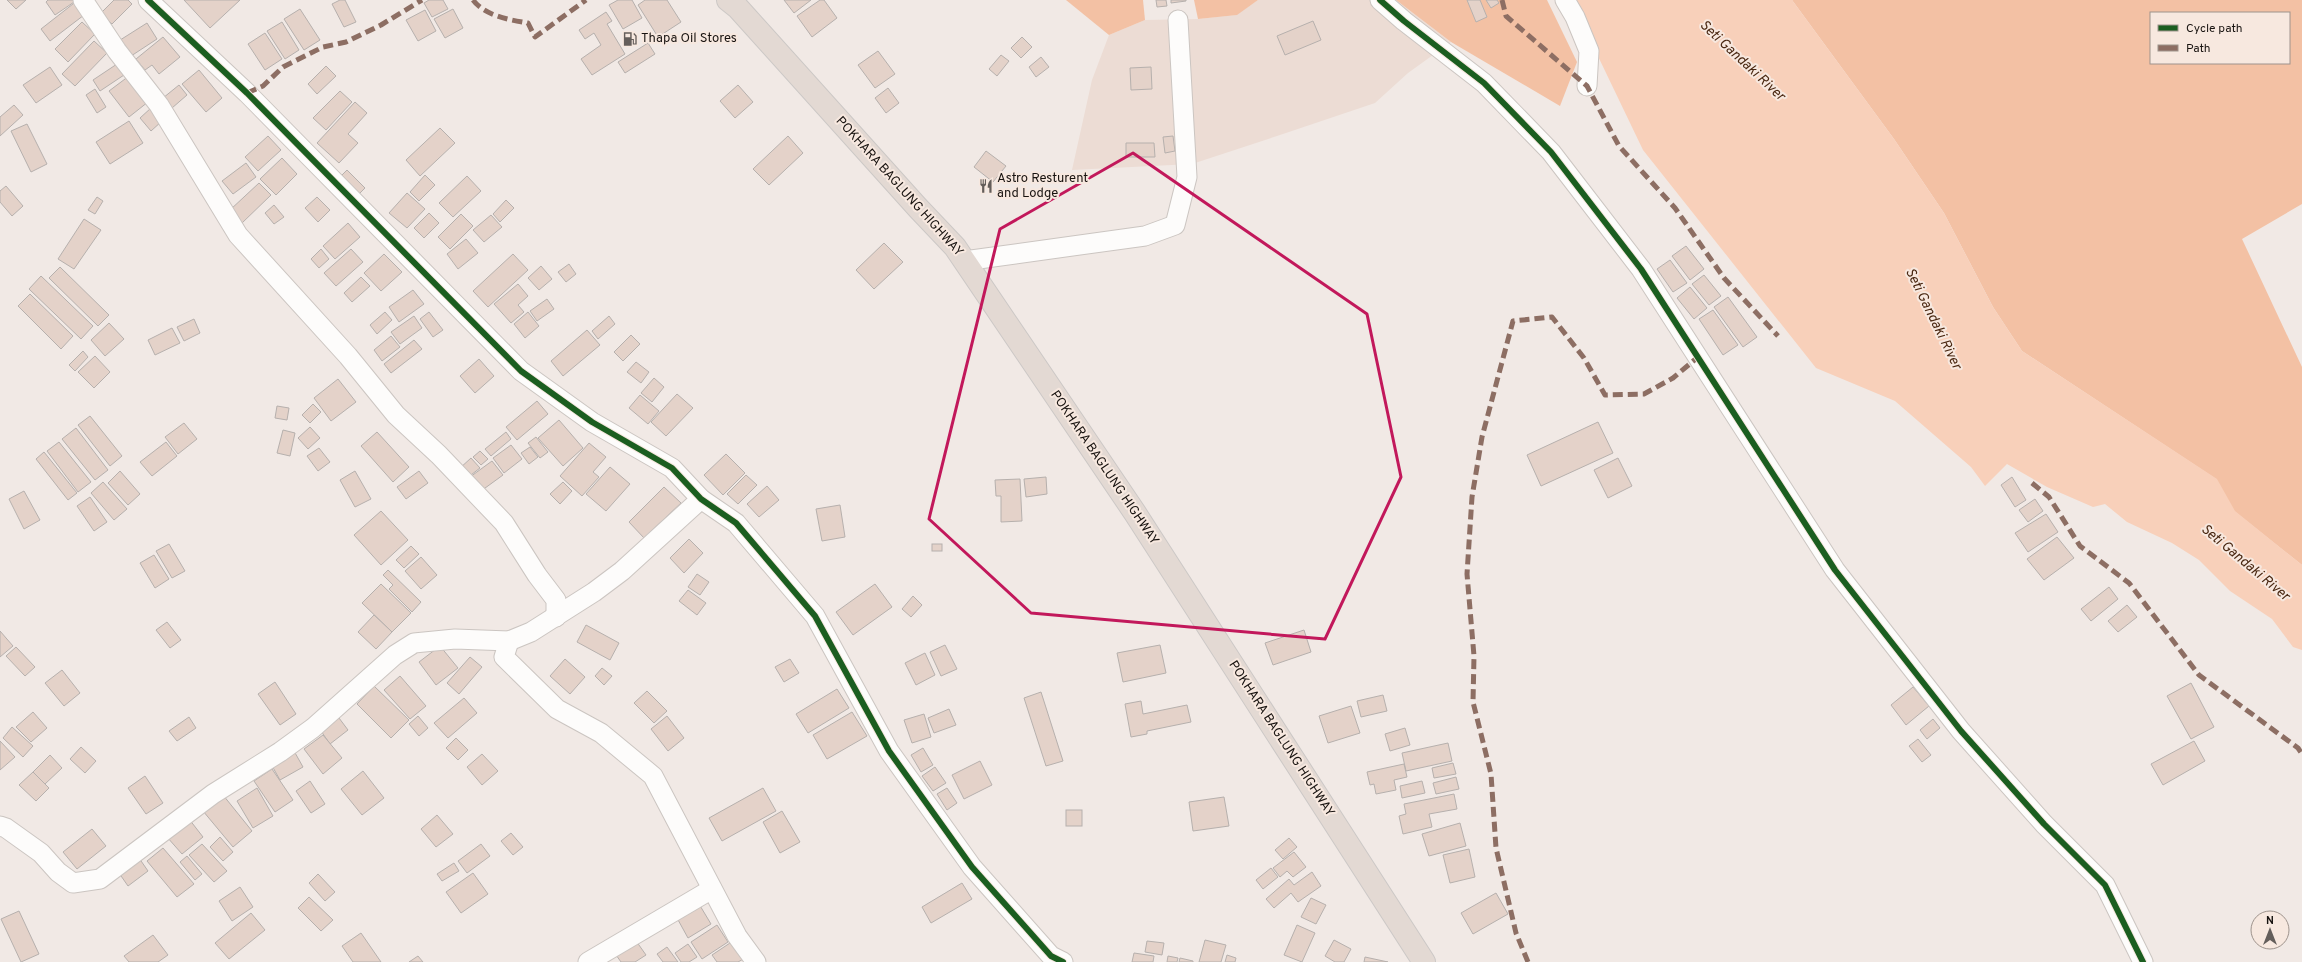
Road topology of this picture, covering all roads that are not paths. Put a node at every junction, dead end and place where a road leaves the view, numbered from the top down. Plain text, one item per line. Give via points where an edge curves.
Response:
1 (83, 0) edge
2 (148, 0) edge
3 (1380, 0) edge
4 (1565, 0) edge
5 (734, 3) edge
6 (1178, 20) dead end
7 (1587, 86) dead end
8 (964, 261) junction
9 (701, 499) junction
10 (556, 617) junction
11 (509, 641) junction
12 (0, 826) edge
13 (712, 889) junction
14 (588, 962) edge
15 (756, 962) edge
16 (1063, 962) edge
17 (1424, 962) edge
18 (2143, 962) edge

1 - 10 street via 117,52 159,105 238,235 348,356 396,415 504,523 556,600
2 - 9 street via 247,93 521,371 592,422 672,468
3 - 18 street via 1484,83 1551,152 1641,269 1835,570 1961,731 2044,824 2105,885
4 - 7 street via 1589,51
5 - 8 highway, POKHARA BAGLUNG HIGHWAY via 955,247
6 - 8 street via 1187,177 1175,225 1145,236
8 - 17 highway, POKHARA BAGLUNG HIGHWAY via 1135,513
9 - 10 street via 622,571
9 - 16 street via 736,523 815,616 889,751 967,861 1051,956
10 - 11 street
11 - 12 street via 455,639 414,643 395,655 313,728 213,794 100,879 73,883 58,872 41,853
11 - 13 street via 504,657 557,709 601,733 653,776
13 - 14 street
13 - 15 street via 737,936

